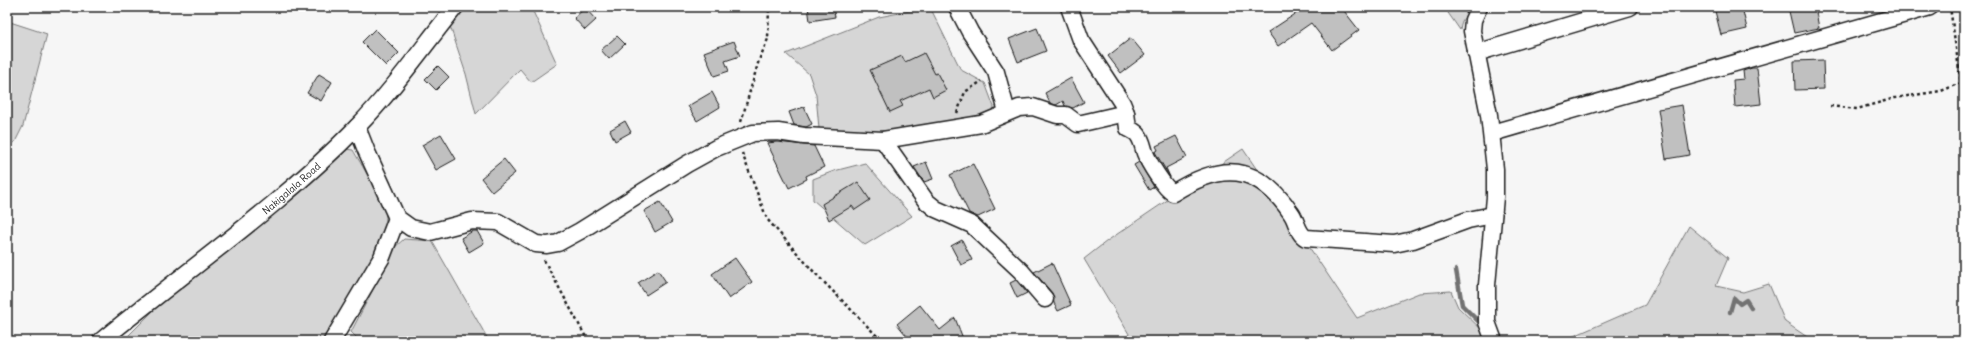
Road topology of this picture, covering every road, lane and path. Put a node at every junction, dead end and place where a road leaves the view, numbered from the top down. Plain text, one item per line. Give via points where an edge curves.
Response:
1 (455, 7) edge
2 (769, 7) edge
3 (957, 7) edge
4 (1069, 7) edge
5 (1479, 7) edge
6 (1630, 7) edge
7 (1930, 7) edge
8 (1950, 7) edge
9 (1476, 53) junction
10 (996, 72) junction
11 (1830, 106) dead end
12 (1007, 112) junction
13 (1126, 113) junction
14 (357, 127) junction
15 (951, 129) junction
16 (1492, 133) junction
17 (736, 140) junction
18 (883, 140) junction
19 (1493, 215) junction
20 (397, 218) junction
21 (536, 244) junction
22 (1045, 299) dead end
23 (101, 341) edge
24 (332, 341) edge
25 (588, 341) edge
26 (882, 341) edge
27 (1494, 341) edge

1 - 14 street, Nakigalala Road
2 - 17 path via 768,39 759,60
3 - 10 street
4 - 13 street via 1081,40
5 - 9 street via 1472,26
6 - 9 street
7 - 16 street
8 - 11 path via 1961,83 1941,91 1895,98 1858,109
9 - 16 street
10 - 12 street
10 - 15 path via 965,92
12 - 13 street via 1033,107 1066,115 1078,124
12 - 15 street via 981,124
13 - 19 street via 1128,128 1138,135 1161,183 1169,191 1173,193 1191,182 1211,175 1245,173 1259,179 1277,195 1295,219 1301,235 1306,238 1394,244 1413,240 1468,220
14 - 20 street
14 - 23 street, Nakigalala Road via 276,202
15 - 18 street
16 - 19 street via 1496,186
17 - 18 street via 753,133 778,132 804,136
17 - 21 street via 687,164 564,240 547,245
17 - 26 path via 767,219 814,272
18 - 22 street via 926,201 936,209 972,225 1021,271
19 - 27 street via 1487,319
20 - 21 street via 411,228 430,232 472,221 498,222
20 - 24 street via 382,257
21 - 25 path

